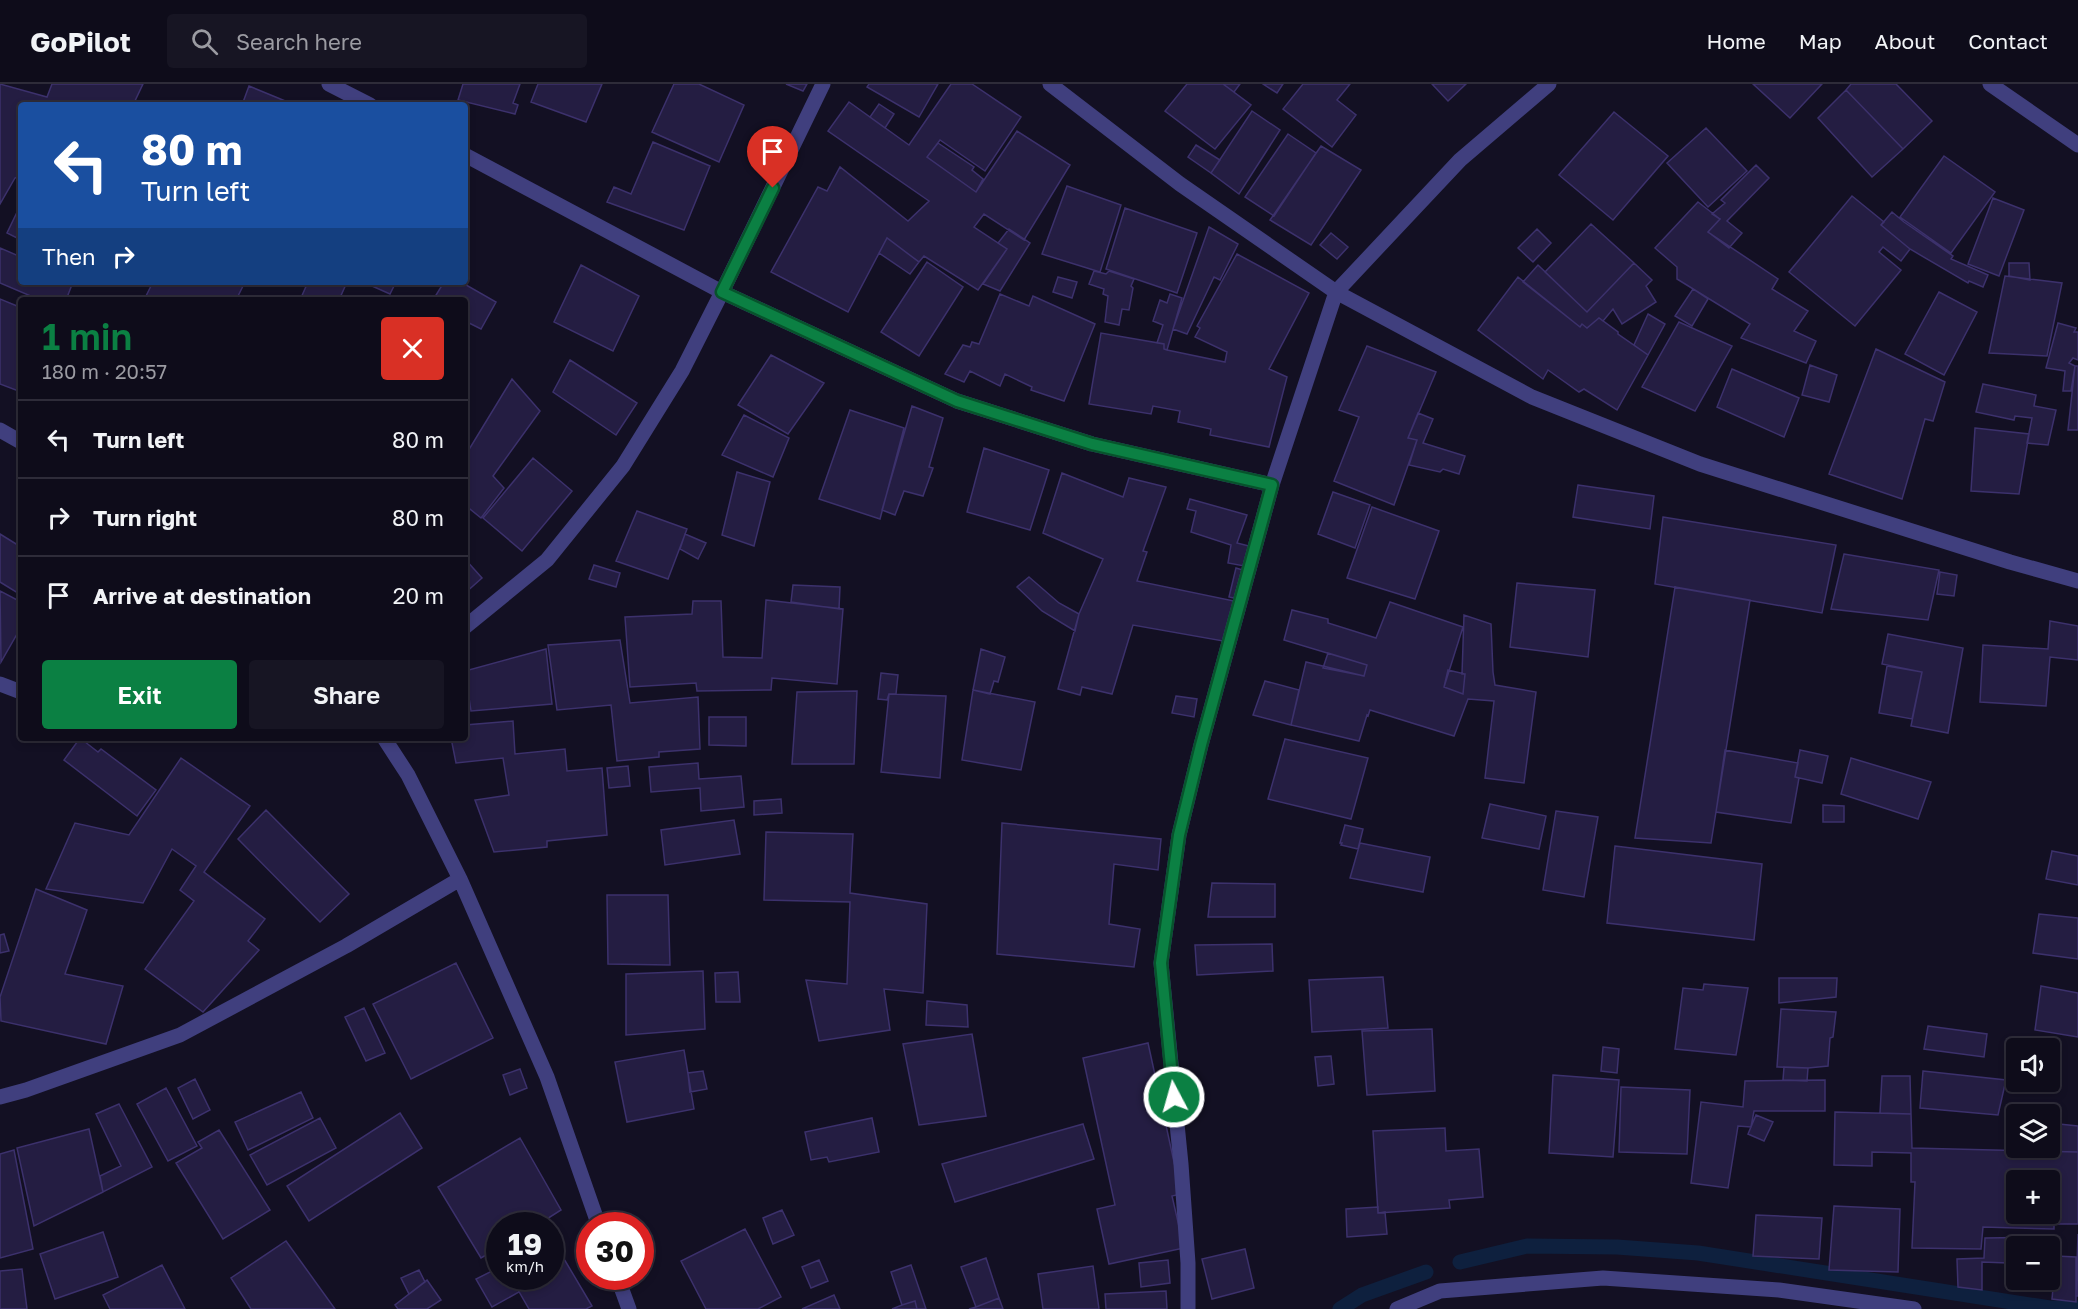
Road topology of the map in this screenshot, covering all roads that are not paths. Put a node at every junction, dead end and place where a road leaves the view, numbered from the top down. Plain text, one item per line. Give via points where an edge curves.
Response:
1 (329, 84) edge
2 (823, 84) edge
3 (1050, 84) edge
4 (1549, 84) edge
5 (1989, 84) edge
6 (364, 102) edge
7 (2078, 145) edge
8 (468, 157) edge
9 (722, 292) junction
10 (1336, 292) junction
11 (0, 430) edge
12 (18, 440) edge
13 (1272, 485) junction
14 (2078, 581) edge
15 (468, 625) edge
16 (0, 684) edge
17 (18, 691) edge
18 (386, 741) edge
19 (460, 879) junction
20 (0, 1097) edge
21 (594, 1212) edge
22 (622, 1290) edge
23 (629, 1309) edge
24 (1188, 1309) edge
25 (1396, 1309) edge
26 (1914, 1309) edge

1 - 6 street
2 - 9 street
3 - 10 street via 1180,184
4 - 10 street via 1460,160
5 - 7 street
8 - 9 street
9 - 13 street via 957,401 1092,444
9 - 15 street via 682,370 623,466 547,560
10 - 13 street
10 - 14 street via 1532,397 1700,464
11 - 12 street
13 - 24 street via 1179,835 1161,963 1182,1175
16 - 17 street
18 - 19 street via 408,775
19 - 20 street via 346,946 180,1035
19 - 21 street via 547,1077
22 - 23 street
25 - 26 street via 1440,1292 1602,1278 1779,1290

